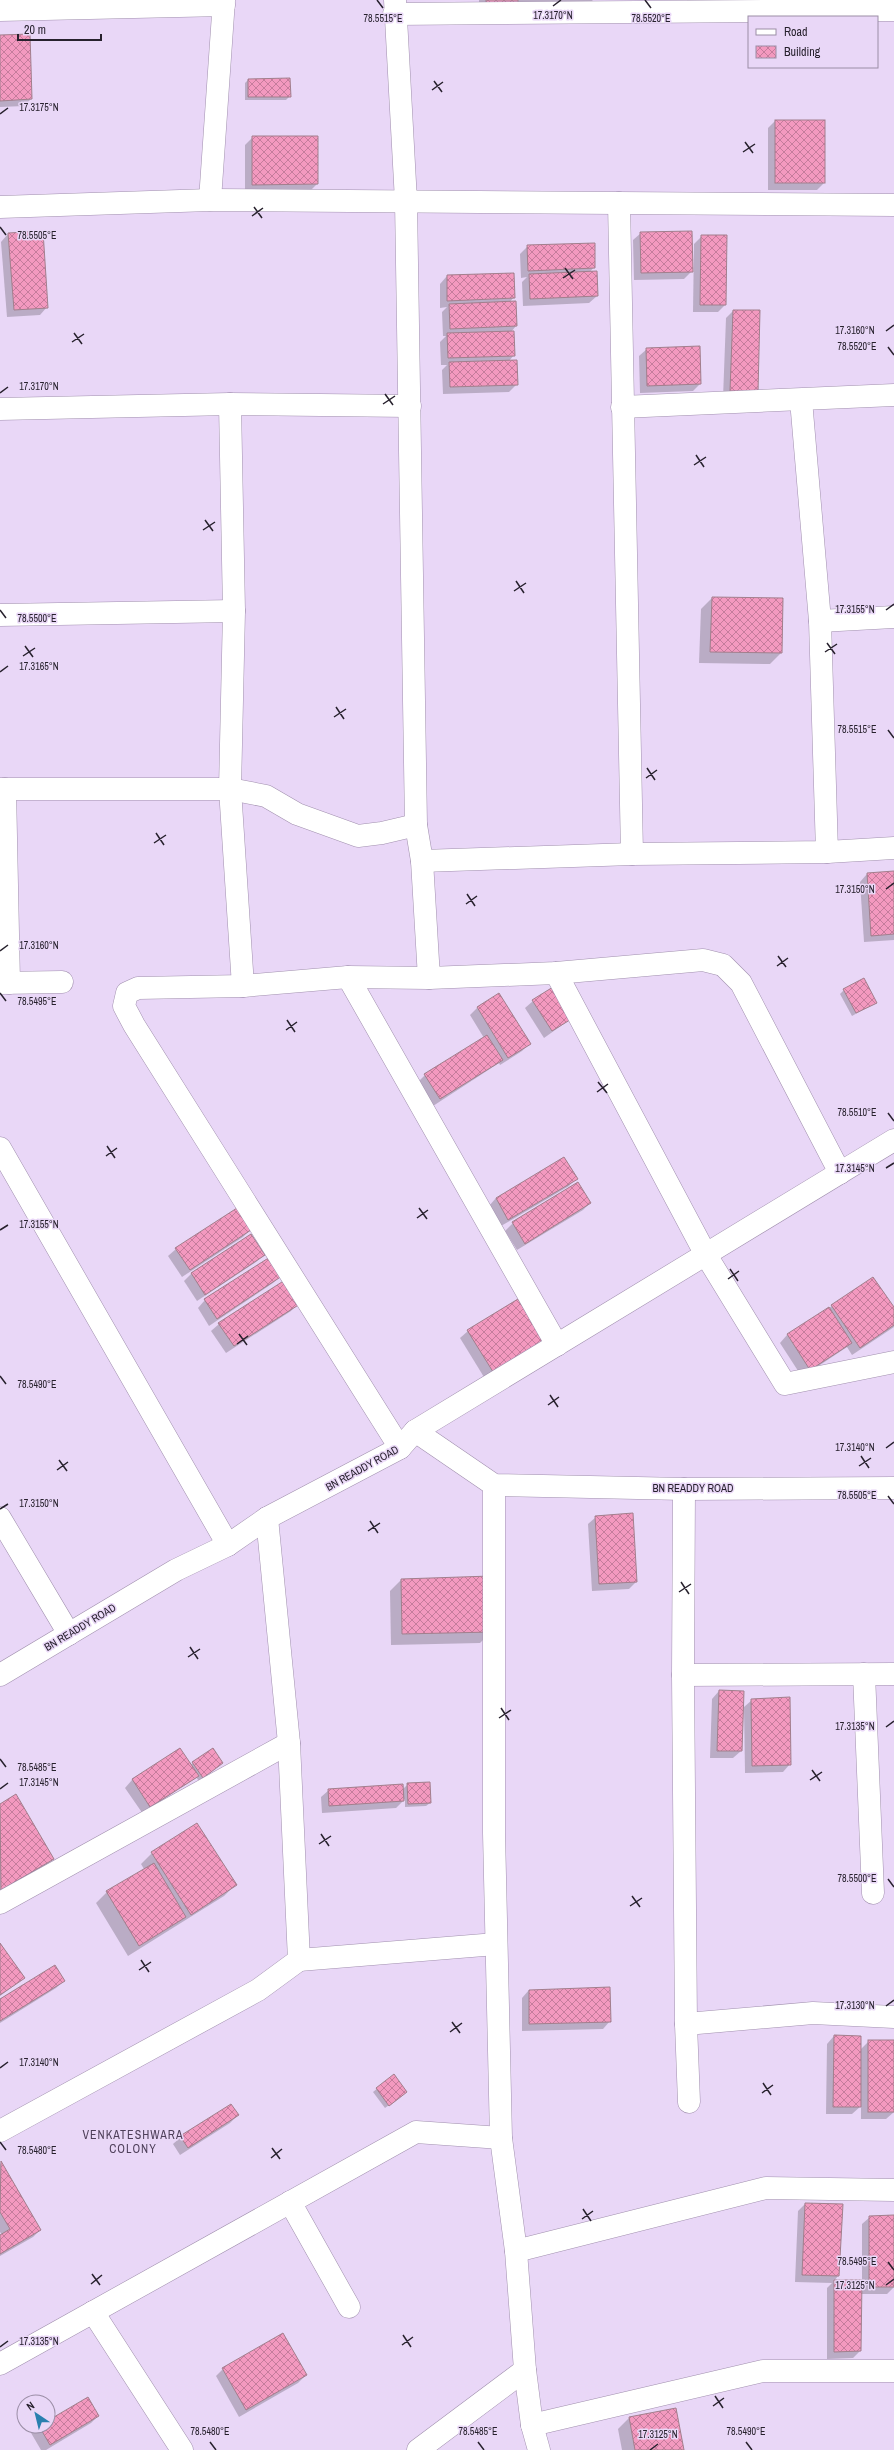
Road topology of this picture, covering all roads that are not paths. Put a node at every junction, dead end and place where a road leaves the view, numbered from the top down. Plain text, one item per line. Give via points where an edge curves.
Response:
1 (224, 3) edge
2 (626, 5) edge
3 (12, 7) edge
4 (394, 7) edge
5 (894, 10) edge
6 (210, 200) junction
7 (406, 202) junction
8 (619, 203) junction
9 (894, 205) edge
10 (0, 207) edge
11 (894, 395) edge
12 (801, 400) junction
13 (230, 404) junction
14 (410, 406) junction
15 (622, 408) junction
16 (0, 409) edge
17 (234, 611) junction
18 (0, 615) edge
19 (894, 617) edge
20 (820, 621) junction
21 (2, 789) edge
22 (230, 789) junction
23 (416, 825) junction
24 (894, 848) edge
25 (827, 852) junction
26 (632, 854) junction
27 (422, 861) junction
28 (556, 973) junction
29 (348, 977) junction
30 (429, 978) junction
31 (62, 982) dead end
32 (4, 983) edge
33 (243, 986) junction
34 (894, 1140) edge
35 (0, 1148) edge
36 (840, 1173) junction
37 (706, 1255) junction
38 (557, 1345) junction
39 (894, 1362) edge
40 (415, 1431) junction
41 (400, 1448) junction
42 (494, 1485) junction
43 (684, 1488) junction
44 (894, 1488) edge
45 (0, 1518) edge
46 (267, 1518) junction
47 (228, 1545) junction
48 (69, 1634) junction
49 (864, 1674) junction
50 (894, 1674) edge
51 (0, 1675) edge
52 (683, 1675) junction
53 (289, 1743) junction
54 (874, 1893) dead end
55 (0, 1903) edge
56 (496, 1944) junction
57 (299, 1960) junction
58 (894, 2017) edge
59 (686, 2024) junction
60 (689, 2102) dead end
61 (0, 2131) edge
62 (501, 2138) junction
63 (894, 2190) edge
64 (290, 2202) junction
65 (516, 2252) junction
66 (349, 2307) dead end
67 (93, 2312) junction
68 (0, 2364) edge
69 (525, 2370) junction
70 (894, 2371) edge
71 (532, 2425) junction
72 (182, 2450) edge
73 (418, 2450) edge
74 (539, 2450) edge

1 - 3 street
1 - 6 street
2 - 4 street
2 - 5 street
4 - 7 street
6 - 7 street
6 - 10 street
7 - 8 street
7 - 14 street
8 - 9 street
8 - 15 street
11 - 12 street
12 - 15 street
12 - 20 street
13 - 14 street
13 - 16 street
13 - 17 street
14 - 23 street
15 - 26 street
17 - 18 street
17 - 22 street
19 - 20 street
20 - 25 street
21 - 22 street
21 - 32 street
22 - 23 street via 266,796 297,814 358,836
22 - 33 street
23 - 27 street
24 - 25 street
25 - 26 street
26 - 27 street
27 - 30 street
28 - 30 street
28 - 36 street via 702,960 723,965 741,983
28 - 37 street
29 - 30 street
29 - 33 street
29 - 38 street
31 - 32 street
33 - 41 street via 138,988 127,993 124,1006
34 - 36 street, BN READDY ROAD
35 - 47 street
36 - 37 street, BN READDY ROAD
37 - 38 street, BN READDY ROAD
37 - 39 street via 785,1384
38 - 40 street, BN READDY ROAD
40 - 41 street, BN READDY ROAD
40 - 42 street
41 - 46 street, BN READDY ROAD
42 - 43 street, BN READDY ROAD
42 - 56 street
43 - 44 street, BN READDY ROAD
43 - 52 street
45 - 48 street
46 - 47 street, BN READDY ROAD
46 - 53 street
47 - 48 street, BN READDY ROAD via 176,1570
48 - 51 street, BN READDY ROAD
49 - 50 street
49 - 52 street
49 - 54 street
52 - 59 street
53 - 55 street
53 - 57 street
56 - 57 street
56 - 62 street
57 - 61 street via 258,1990
58 - 59 street via 813,2013
59 - 60 street
62 - 64 street via 416,2132
62 - 65 street
63 - 65 street via 766,2188
64 - 66 street
64 - 67 street
65 - 69 street
67 - 68 street
67 - 72 street
69 - 71 street
69 - 73 street
70 - 71 street via 763,2371
71 - 74 street

